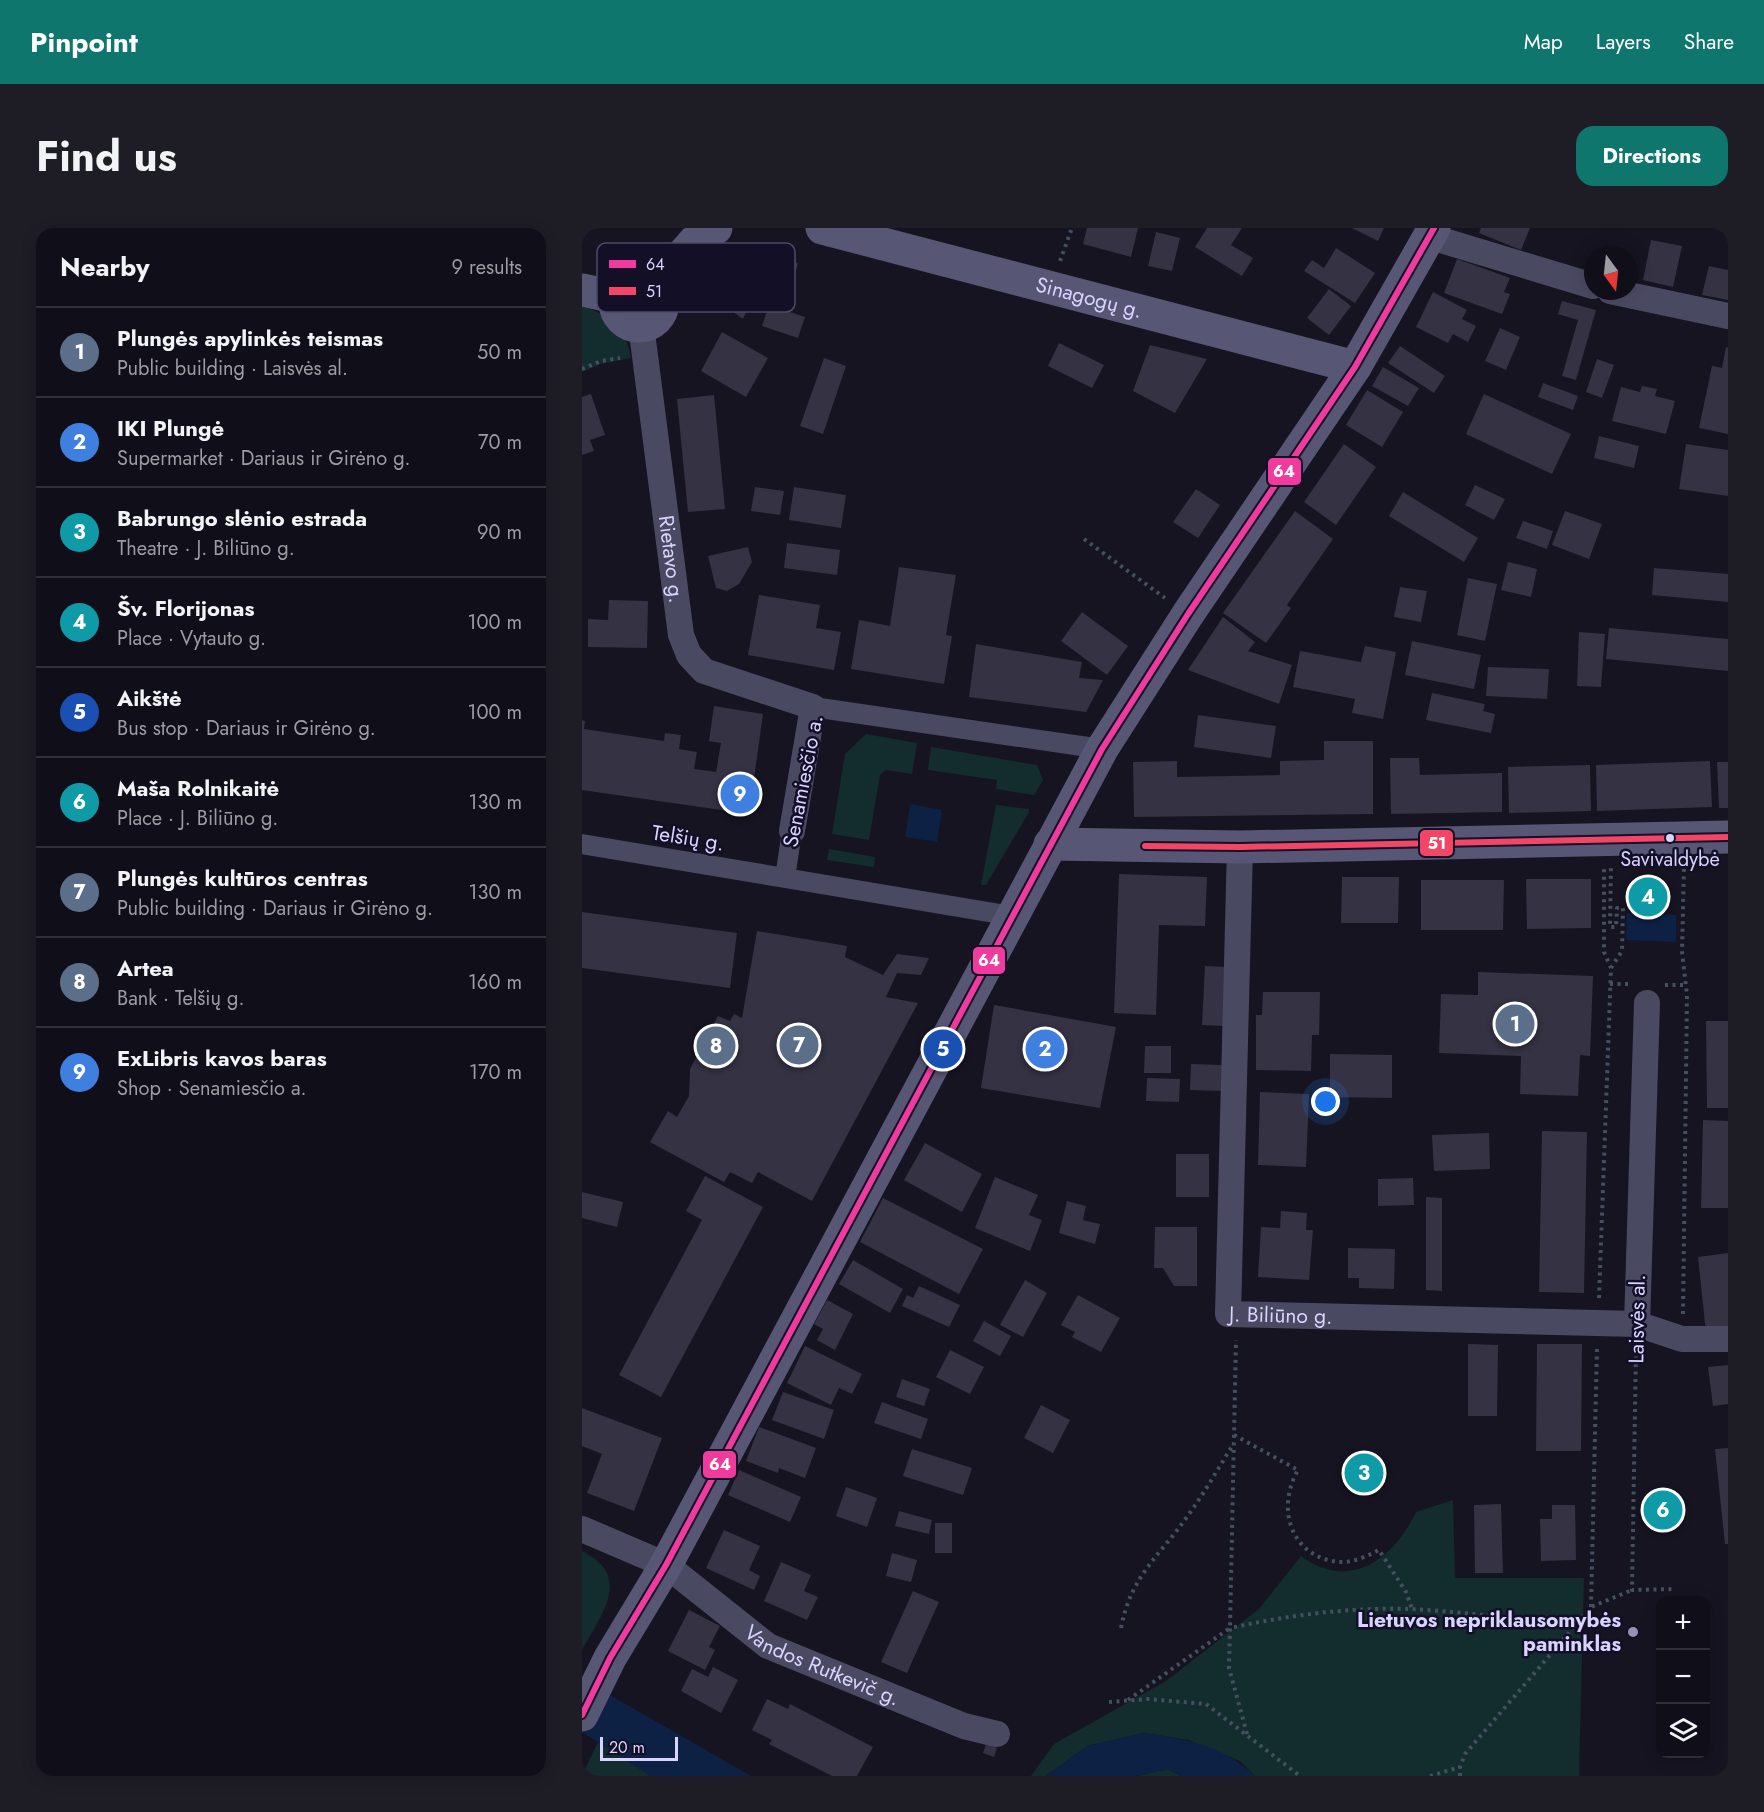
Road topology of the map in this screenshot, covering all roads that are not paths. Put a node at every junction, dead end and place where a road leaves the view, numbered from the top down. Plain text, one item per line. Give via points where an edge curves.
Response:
1 (716, 228) edge
2 (822, 228) edge
3 (1432, 232) edge
4 (693, 243) edge
5 (1584, 283) edge
6 (1638, 297) edge
7 (616, 312) edge
8 (661, 312) edge
9 (1728, 316) edge
10 (643, 339) junction
11 (1355, 367) junction
12 (813, 706) junction
13 (1102, 749) junction
14 (792, 831) joint
15 (1728, 837) edge
16 (582, 844) edge
17 (1050, 844) junction
18 (1240, 847) junction
19 (785, 878) junction
20 (1012, 916) junction
21 (1647, 1003) dead end
22 (1637, 1324) junction
23 (1728, 1339) edge
24 (582, 1529) edge
25 (666, 1565) junction
26 (582, 1715) edge
27 (997, 1734) dead end

1 - 4 main road
2 - 11 main road, Sinagogų g.
3 - 5 street
3 - 11 main road
6 - 9 street
7 - 10 main road
8 - 10 main road
10 - 12 street, Rietavo g. via 681,635 689,656 704,671
11 - 13 main road
12 - 13 street, Senamiesčio a.
12 - 14 street, Senamiesčio a.
13 - 17 main road
14 - 19 street, Senamiesčio a.
15 - 18 main road
16 - 19 street, Telšių g.
17 - 18 main road
17 - 20 main road
18 - 22 street, J. Biliūno g. via 1228,1314
19 - 20 street, Senamiesčio a.
20 - 25 main road
21 - 22 street, Laisvės al.
22 - 23 street, J. Biliūno g. via 1682,1339
24 - 25 street, Vandos Rutkevič g.
25 - 26 main road
25 - 27 street, Vandos Rutkevič g. via 768,1646 964,1726

